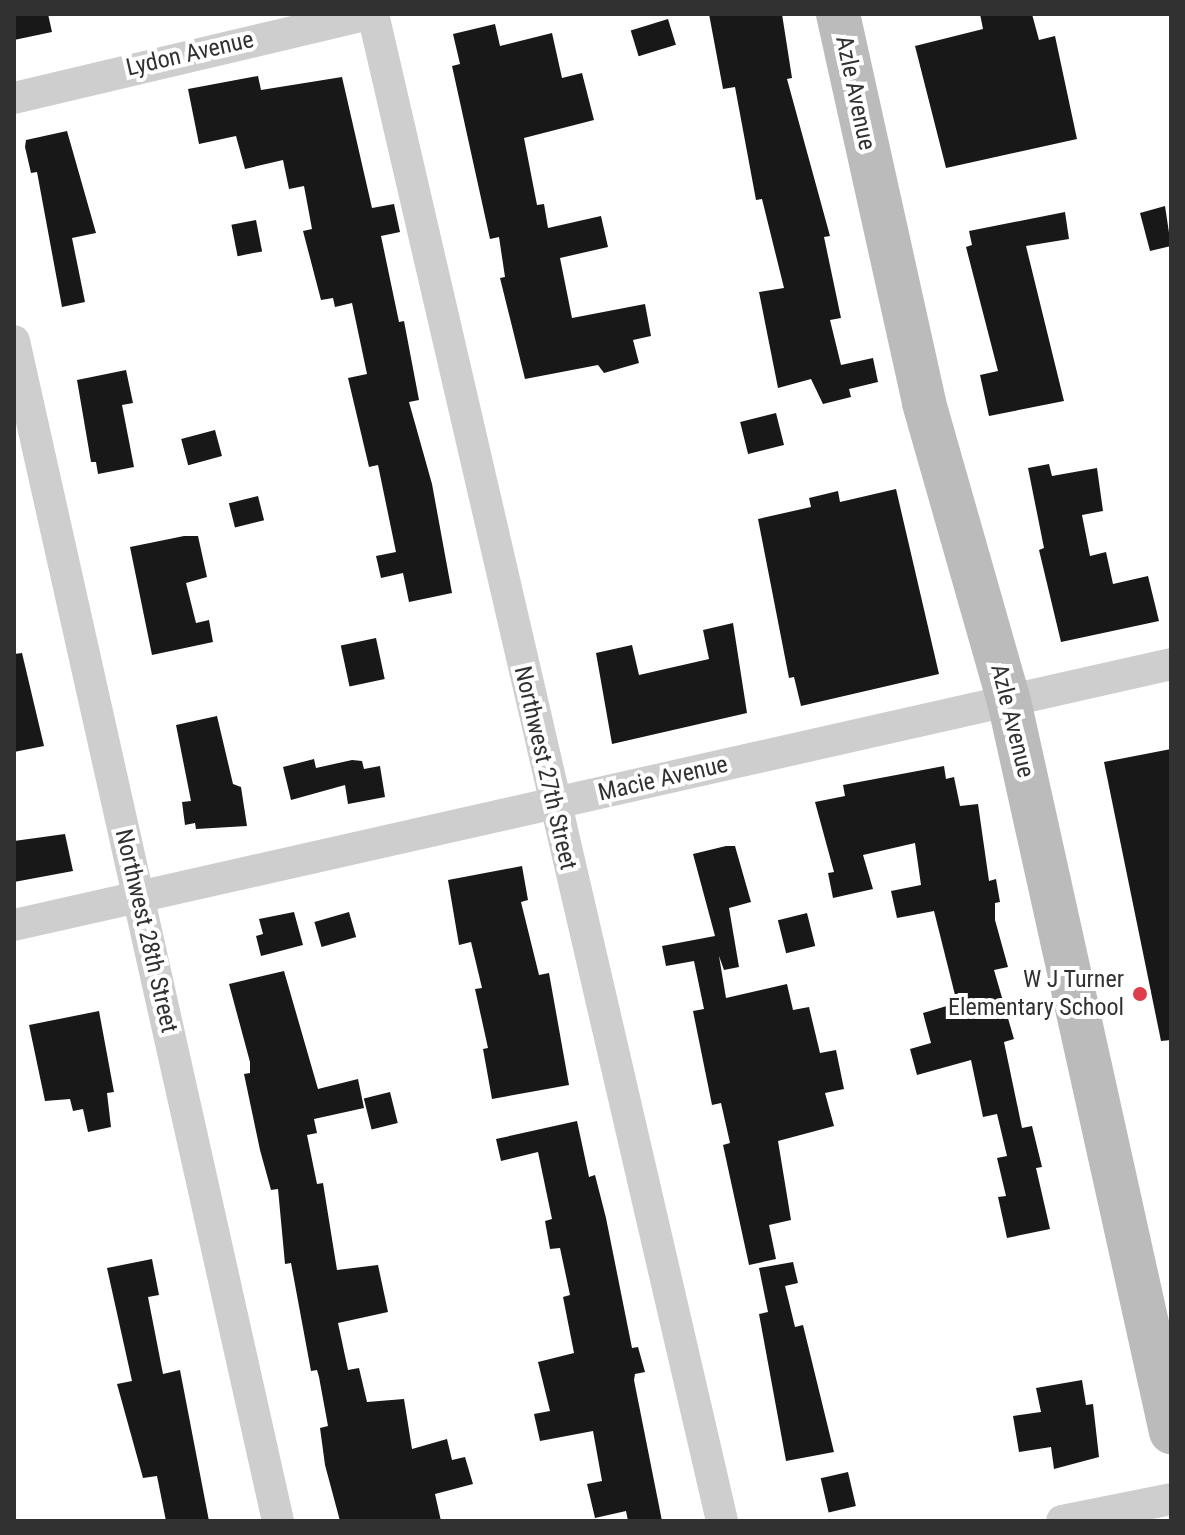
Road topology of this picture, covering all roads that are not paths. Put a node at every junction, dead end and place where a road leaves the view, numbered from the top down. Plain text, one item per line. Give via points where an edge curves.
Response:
1 (370, 14) edge
2 (838, 14) edge
3 (14, 98) edge
4 (14, 341) edge
5 (1171, 664) edge
6 (1009, 701) junction
7 (553, 804) junction
8 (139, 897) junction
9 (14, 925) edge
10 (1171, 1432) edge
11 (1171, 1499) edge
12 (278, 1521) edge
13 (722, 1521) edge
14 (1062, 1521) edge

1 - 3 street, Lydon Avenue
1 - 7 street, Northwest 27th Street
2 - 6 main road, Azle Avenue via 924,403
4 - 8 street, Northwest 28th Street
5 - 6 street, Macie Avenue
6 - 7 street, Macie Avenue
6 - 10 main road, Azle Avenue
7 - 8 street, Macie Avenue
7 - 13 street, Northwest 27th Street
8 - 9 street, Macie Avenue
8 - 12 street, Northwest 28th Street
11 - 14 street

